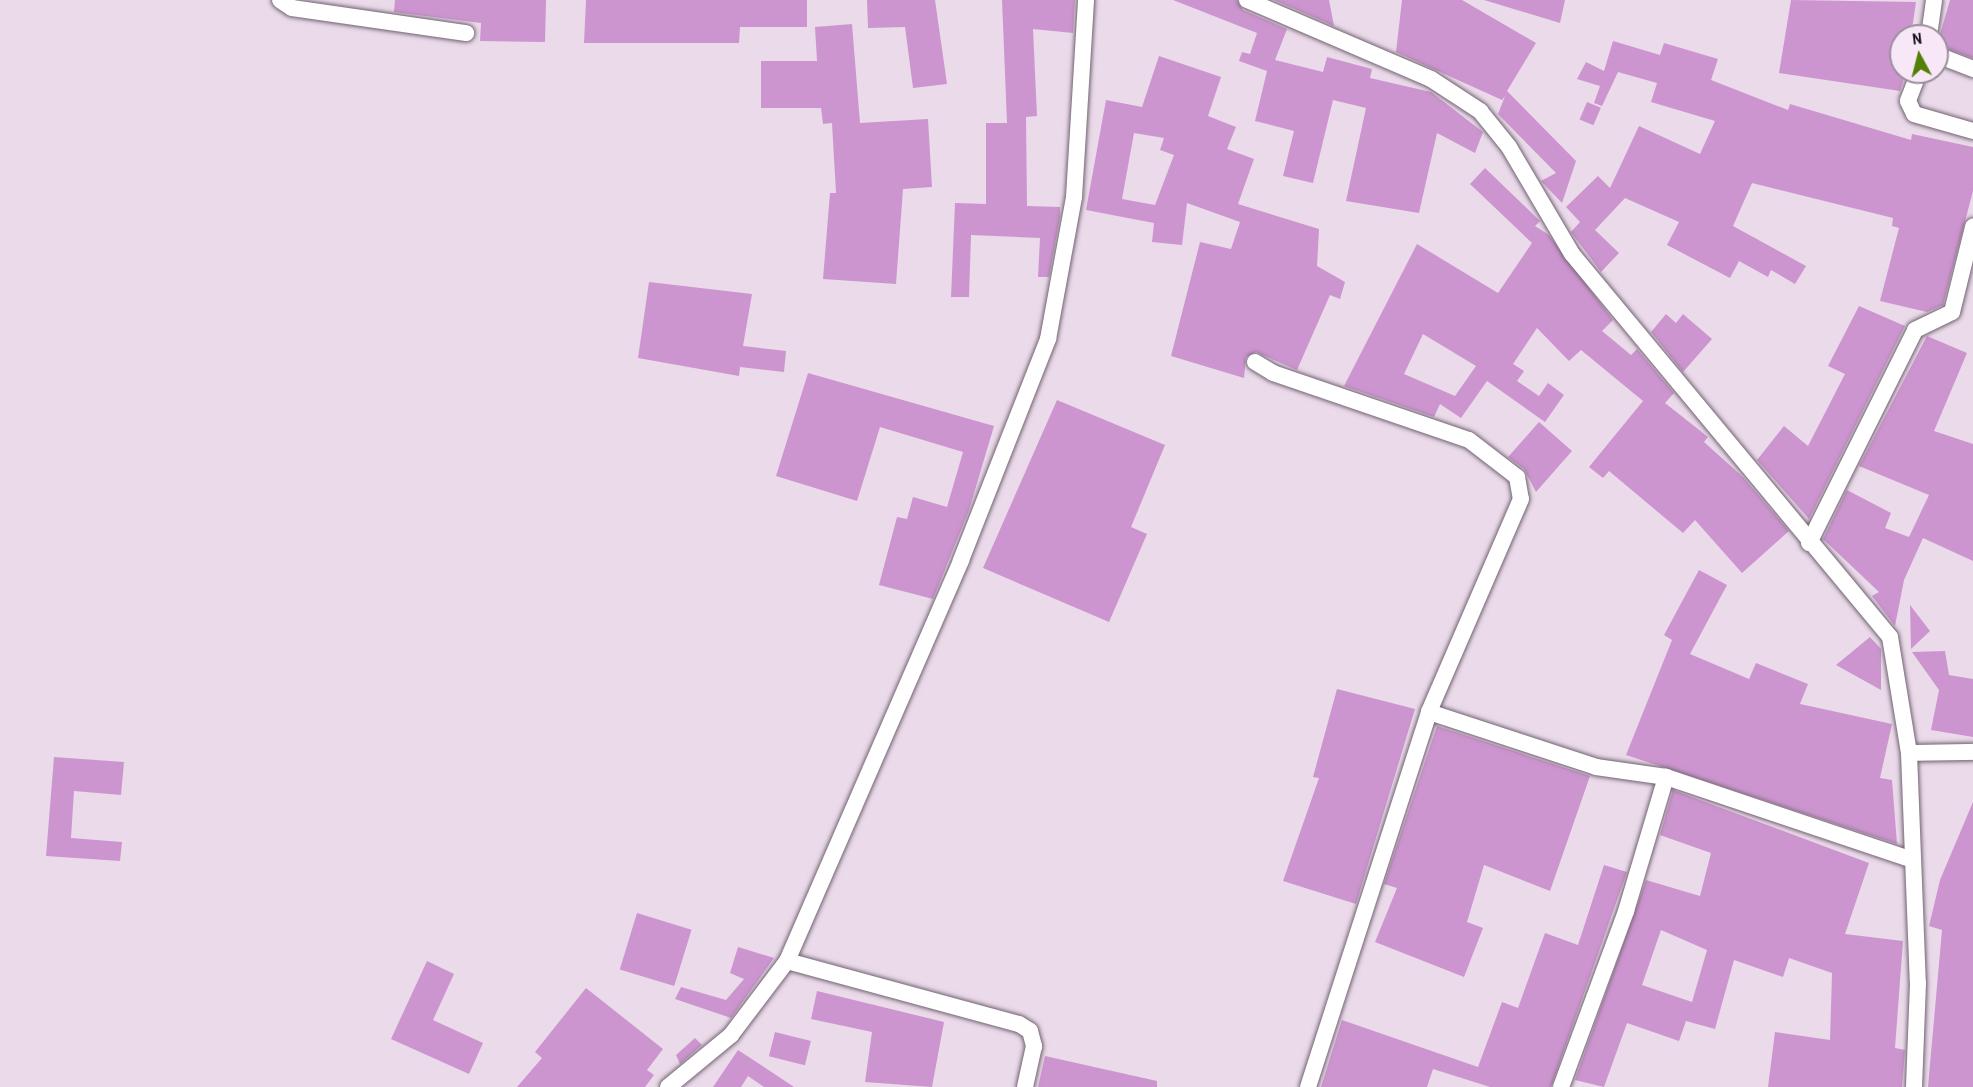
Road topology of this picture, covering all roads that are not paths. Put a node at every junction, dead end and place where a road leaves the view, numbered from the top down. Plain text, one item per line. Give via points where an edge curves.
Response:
1 (280, 0) edge
2 (1086, 0) edge
3 (1247, 0) edge
4 (1934, 0) edge
5 (1931, 24) edge
6 (466, 33) dead end
7 (1949, 60) edge
8 (1973, 69) edge
9 (1914, 84) edge
10 (1973, 131) edge
11 (1973, 227) edge
12 (1255, 362) dead end
13 (1809, 543) junction
14 (1429, 712) junction
15 (1973, 752) edge
16 (1909, 753) junction
17 (1666, 777) junction
18 (1910, 859) junction
19 (787, 961) junction
20 (668, 1087) edge
21 (1025, 1087) edge
22 (1308, 1087) edge
23 (1561, 1087) edge
24 (1914, 1087) edge

1 - 6 street via 292,8
2 - 19 street via 1074,197 1048,339 952,582
3 - 13 street via 1431,79 1480,111 1509,147 1572,254
4 - 5 street
7 - 8 street
9 - 10 street via 1908,101 1914,114
11 - 13 street via 1952,312 1915,330
12 - 14 street via 1273,373 1469,440 1517,477 1521,499
13 - 16 street via 1890,638
14 - 17 street via 1596,767
14 - 22 street
15 - 16 street
16 - 18 street
17 - 18 street
17 - 23 street via 1626,911
18 - 24 street via 1918,983
19 - 20 street via 731,1035
19 - 21 street via 1019,1024 1030,1031 1034,1046

